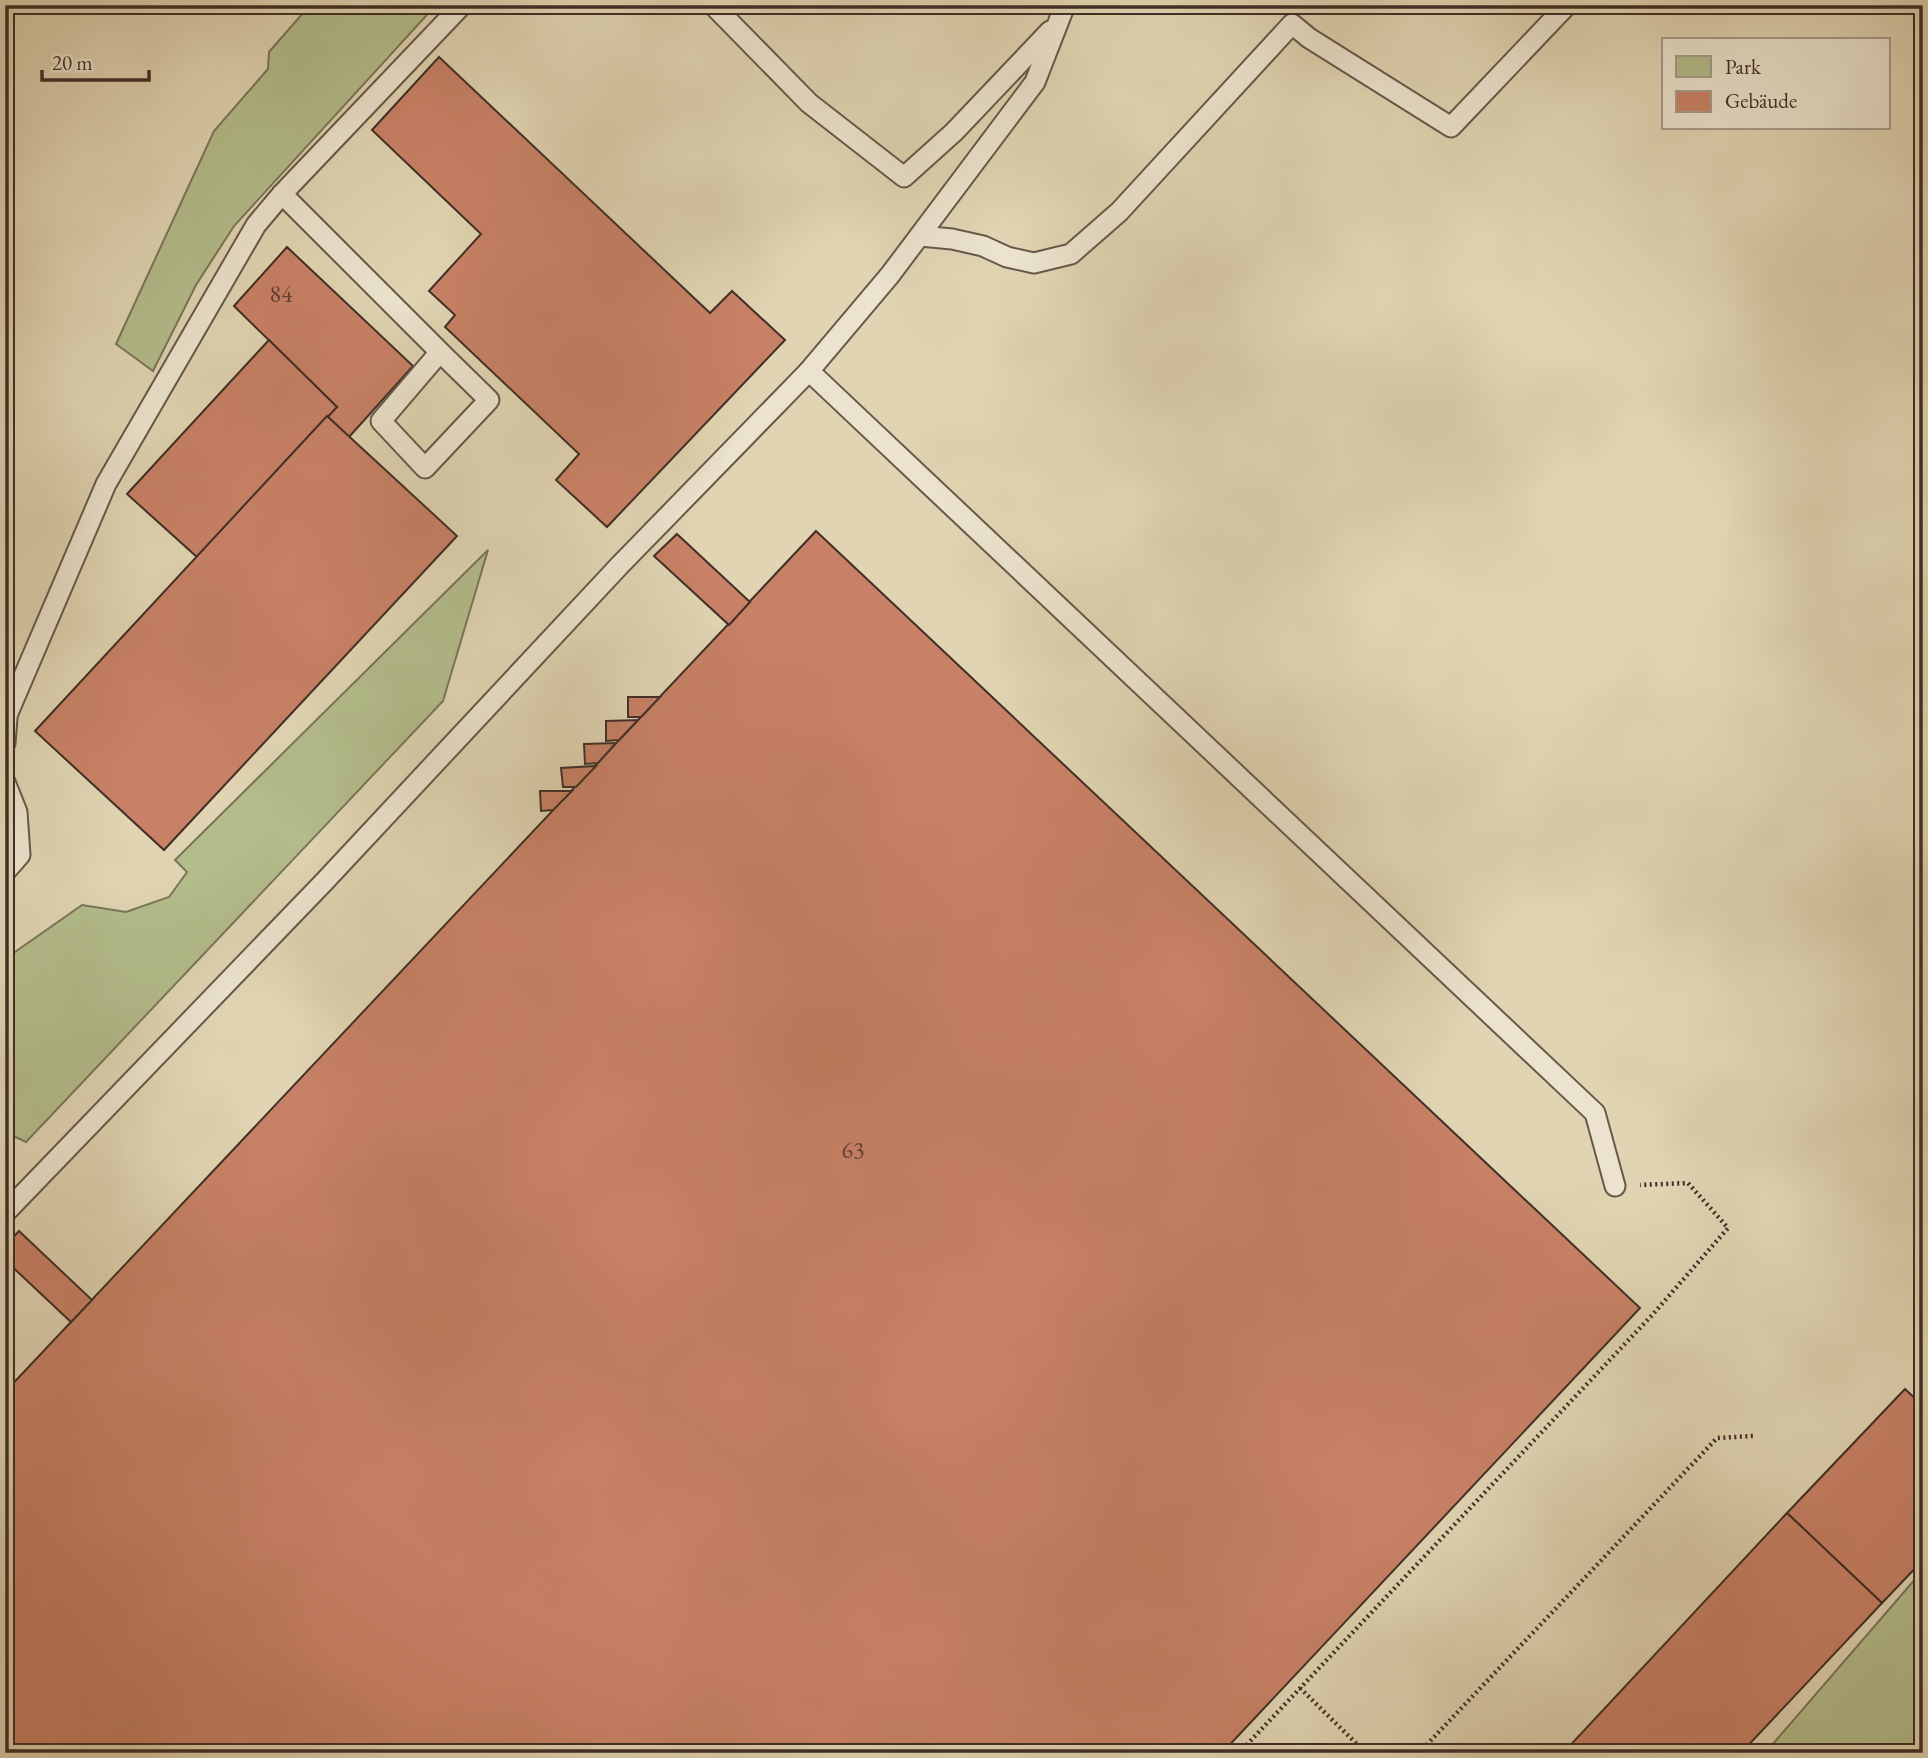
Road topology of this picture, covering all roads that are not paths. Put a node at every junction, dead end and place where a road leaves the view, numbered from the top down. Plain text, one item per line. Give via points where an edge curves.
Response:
1 (462, 5) edge
2 (713, 5) edge
3 (1567, 5) edge
4 (1061, 14) edge
5 (282, 194) junction
6 (920, 236) junction
7 (440, 352) junction
8 (809, 371) junction
9 (6, 719) edge
10 (5, 743) edge
11 (5, 782) edge
12 (5, 873) edge
13 (1615, 1186) road end
14 (5, 1213) edge

1 - 5 lane
2 - 4 lane via 809,103 904,177 954,132
3 - 6 lane via 1451,127 1292,24 1119,212 1071,254 1034,263 972,244
4 - 6 lane via 1035,82
5 - 7 lane
5 - 9 lane via 256,225 106,484
6 - 8 lane
7 - 7 lane via 380,421 425,468 489,400
8 - 13 lane via 1595,1113
8 - 14 lane
9 - 10 lane
11 - 12 lane via 17,812 20,855

